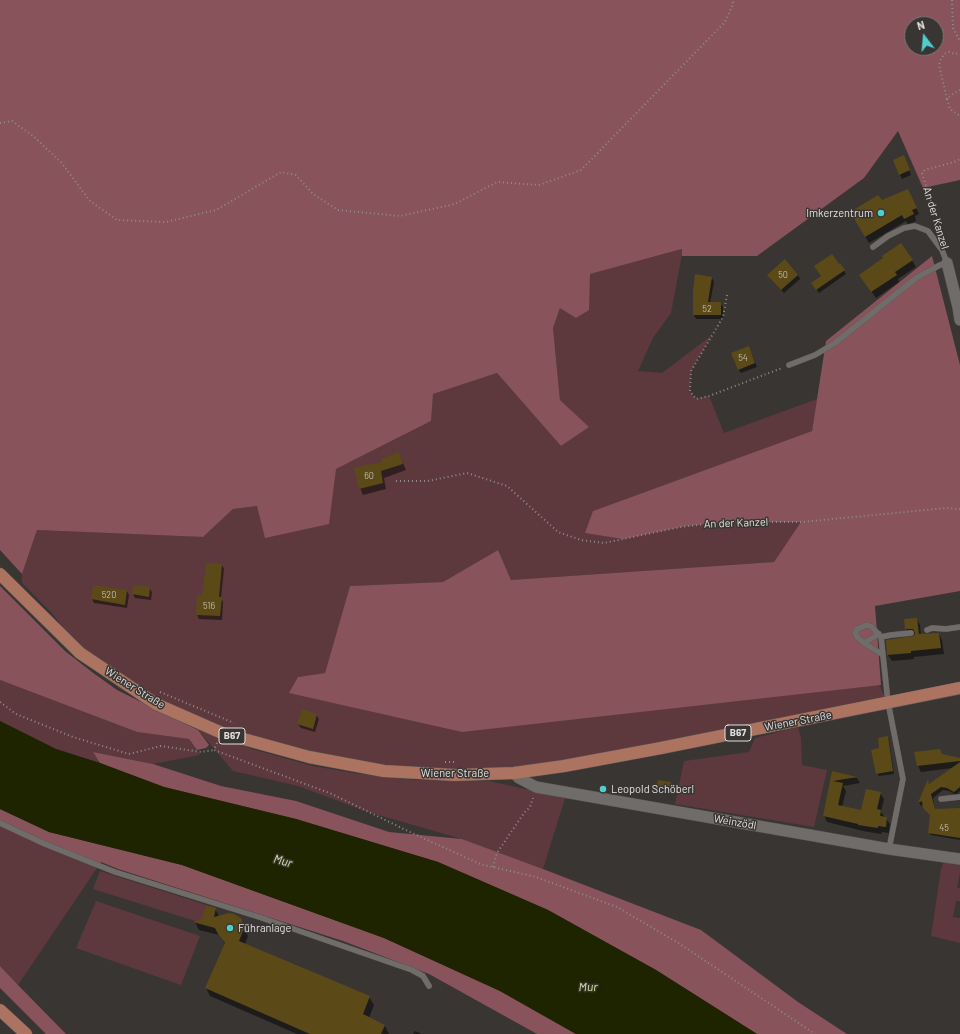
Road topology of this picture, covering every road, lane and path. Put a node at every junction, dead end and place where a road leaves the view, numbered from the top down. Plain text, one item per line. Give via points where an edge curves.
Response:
1 (733, 0) edge
2 (952, 0) edge
3 (960, 40) edge
4 (960, 53) edge
5 (960, 90) edge
6 (947, 99) junction
7 (960, 116) edge
8 (0, 123) edge
9 (960, 160) edge
10 (943, 239) dead end
11 (873, 248) dead end
12 (947, 263) junction
13 (727, 295) dead end
14 (959, 305) edge
15 (960, 320) edge
16 (789, 365) joint
17 (396, 481) dead end
18 (960, 509) edge
19 (0, 574) edge
20 (960, 627) edge
21 (928, 630) dead end
22 (911, 633) dead end
23 (880, 636) junction
24 (864, 643) junction
25 (883, 655) junction
26 (960, 688) edge
27 (154, 689) dead end
28 (0, 702) edge
29 (888, 702) junction
30 (236, 725) dead end
31 (222, 733) junction
32 (214, 750) junction
33 (438, 761) dead end
34 (460, 762) dead end
35 (514, 772) junction
36 (536, 787) junction
37 (960, 797) edge
38 (941, 799) dead end
39 (0, 823) edge
40 (889, 849) junction
41 (960, 859) edge
42 (493, 867) junction
43 (429, 986) dead end
44 (0, 1010) edge
45 (26, 1034) edge
46 (815, 1034) edge

1 - 8 path via 725,22 581,170 539,185 497,182 455,204 400,216 338,210 313,194 296,175 281,172 216,210 166,222 117,220 90,201 61,162 32,135 12,121
2 - 3 path via 953,28
4 - 6 path via 944,54 939,65
5 - 6 path
6 - 7 path via 950,109
9 - 10 path, An der Kanzel via 922,173
11 - 12 lane via 888,236 915,226 928,231 942,250
12 - 14 street, An der Kanzel
12 - 16 lane, An der Kanzel via 916,278 835,343
13 - 16 path via 723,316 691,371 690,391 696,399
14 - 15 street, An der Kanzel
17 - 18 path, An der Kanzel via 428,481 467,473 507,486 558,532 581,540 604,543 681,527 722,522 802,522 946,508
19 - 31 main road, Wiener Straße / B67 via 80,654 156,704
20 - 21 lane
22 - 23 lane
23 - 24 lane
23 - 24 lane via 872,627 862,626 855,633
23 - 25 lane
24 - 25 lane
25 - 29 lane
26 - 29 main road, Wiener Straße / B67
27 - 30 path
28 - 32 path via 16,714 73,737 129,754 161,746 201,752
29 - 35 main road, Wiener Straße / B67 via 661,748 564,766
29 - 40 lane via 903,779
31 - 32 path
31 - 35 main road, Wiener Straße / B67 via 309,757 384,771 455,775
32 - 42 path via 332,794 480,864
33 - 34 path
35 - 36 street, Weinzödl via 519,778
36 - 40 street, Weinzödl
36 - 42 path via 530,807 497,853
37 - 38 lane
39 - 43 lane via 44,844 115,872 259,917 412,970 424,976
40 - 41 street, Weinzödl
42 - 46 path via 536,878 618,907 680,944
44 - 45 main road

